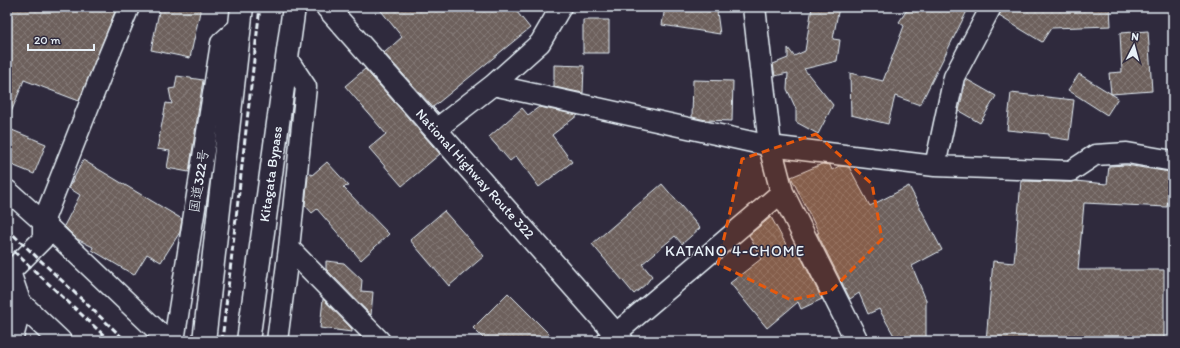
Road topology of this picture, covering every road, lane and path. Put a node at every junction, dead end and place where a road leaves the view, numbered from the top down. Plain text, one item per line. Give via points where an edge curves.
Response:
1 (129, 7) edge
2 (294, 7) edge
3 (327, 7) edge
4 (561, 7) edge
5 (754, 7) edge
6 (991, 7) edge
7 (240, 17) edge
8 (288, 60) junction
9 (493, 85) junction
10 (435, 130) junction
11 (770, 146) junction
12 (1173, 161) edge
13 (935, 166) junction
14 (7, 190) edge
15 (782, 192) junction
16 (43, 222) junction
17 (289, 248) junction
18 (12, 299) edge
19 (615, 338) edge
20 (11, 341) edge
21 (60, 341) edge
22 (168, 341) edge
23 (174, 341) edge
24 (204, 341) edge
25 (248, 341) edge
26 (277, 341) edge
27 (380, 341) edge
28 (857, 341) edge

1 - 16 street
2 - 8 main road, Kitagata Bypass
3 - 10 main road, National Highway Route 322
4 - 9 street via 540,43
5 - 11 main road
6 - 13 street via 954,78
7 - 23 street, 国道322号 via 221,43
7 - 24 main road
8 - 17 street via 306,86
8 - 25 main road, Kitagata Bypass
9 - 10 street
9 - 11 street
10 - 19 main road, National Highway Route 322
11 - 13 street
11 - 15 main road
12 - 13 street via 1127,153 1095,155 1071,171
14 - 16 street
15 - 19 street
15 - 28 main road
16 - 18 street via 43,239 10,272
16 - 22 street
17 - 26 street
17 - 27 street
18 - 20 main road
18 - 21 main road

